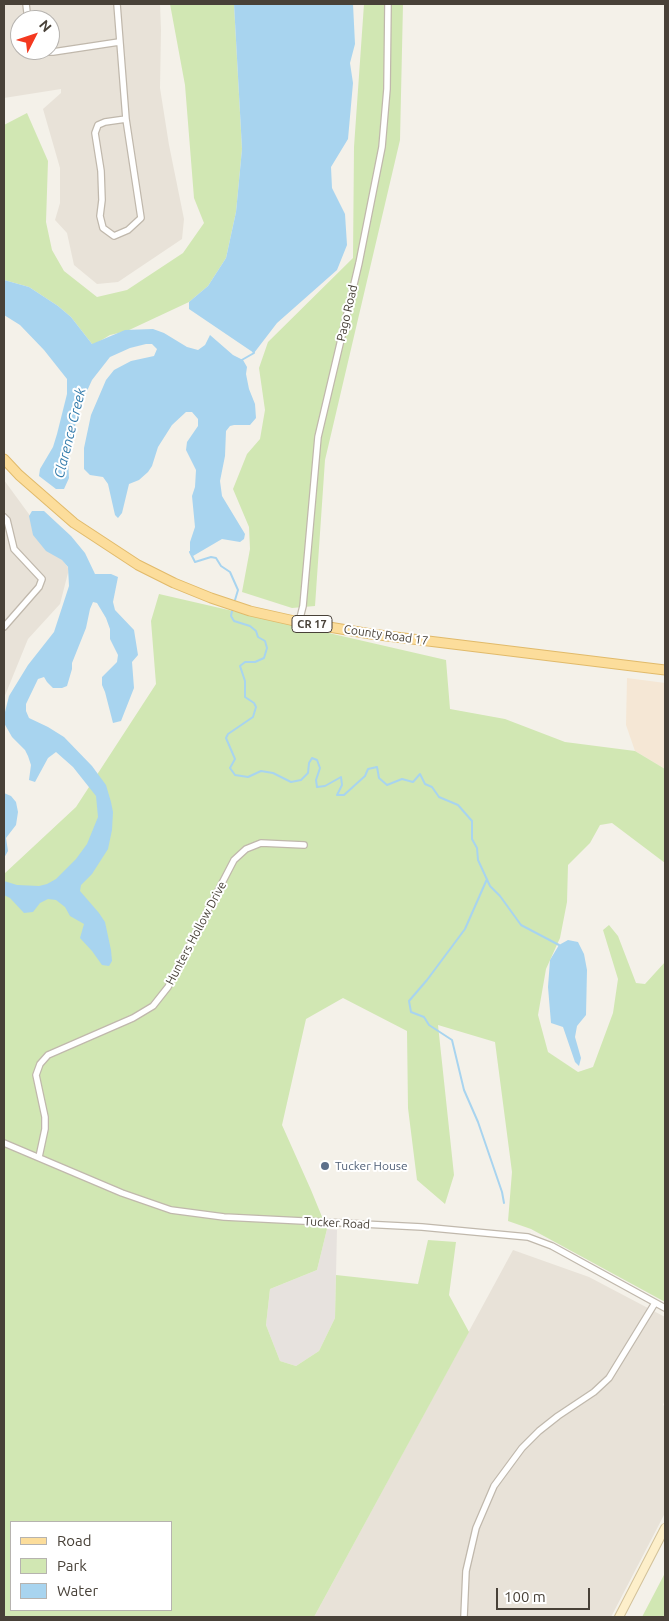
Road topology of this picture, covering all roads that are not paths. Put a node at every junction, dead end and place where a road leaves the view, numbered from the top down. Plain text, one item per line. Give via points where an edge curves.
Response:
1 (117, 4) edge
2 (388, 4) edge
3 (119, 42) junction
4 (60, 51) edge
5 (126, 118) junction
6 (4, 459) edge
7 (4, 517) edge
8 (299, 622) junction
9 (4, 627) edge
10 (665, 670) edge
11 (304, 845) dead end
12 (4, 1143) edge
13 (39, 1157) junction
14 (656, 1303) junction
15 (665, 1308) edge
16 (665, 1528) edge
17 (464, 1617) edge
18 (620, 1617) edge

1 - 3 street
2 - 8 street, Pago Road via 388,89 382,147 318,437
3 - 4 street
3 - 5 street
5 - 5 street via 141,218 128,230 114,236 103,228 100,216 101,171 95,133 98,125
6 - 8 main road, County Road 17 / CR 17 via 74,523 138,565 211,598
7 - 9 street via 14,549 42,579 39,588
8 - 10 main road, County Road 17 / CR 17 via 371,634
11 - 13 street, Hunters Hollow Drive via 261,843 246,849 234,860 168,987 153,1006 48,1055 40,1064 36,1076 46,1129
12 - 13 street, Tucker Road
13 - 14 street, Tucker Road via 171,1210 224,1217 422,1227 528,1237 552,1246
14 - 15 street, Tucker Road
14 - 17 street via 609,1378 539,1432 522,1448 494,1486 476,1528 466,1571
16 - 18 main road

